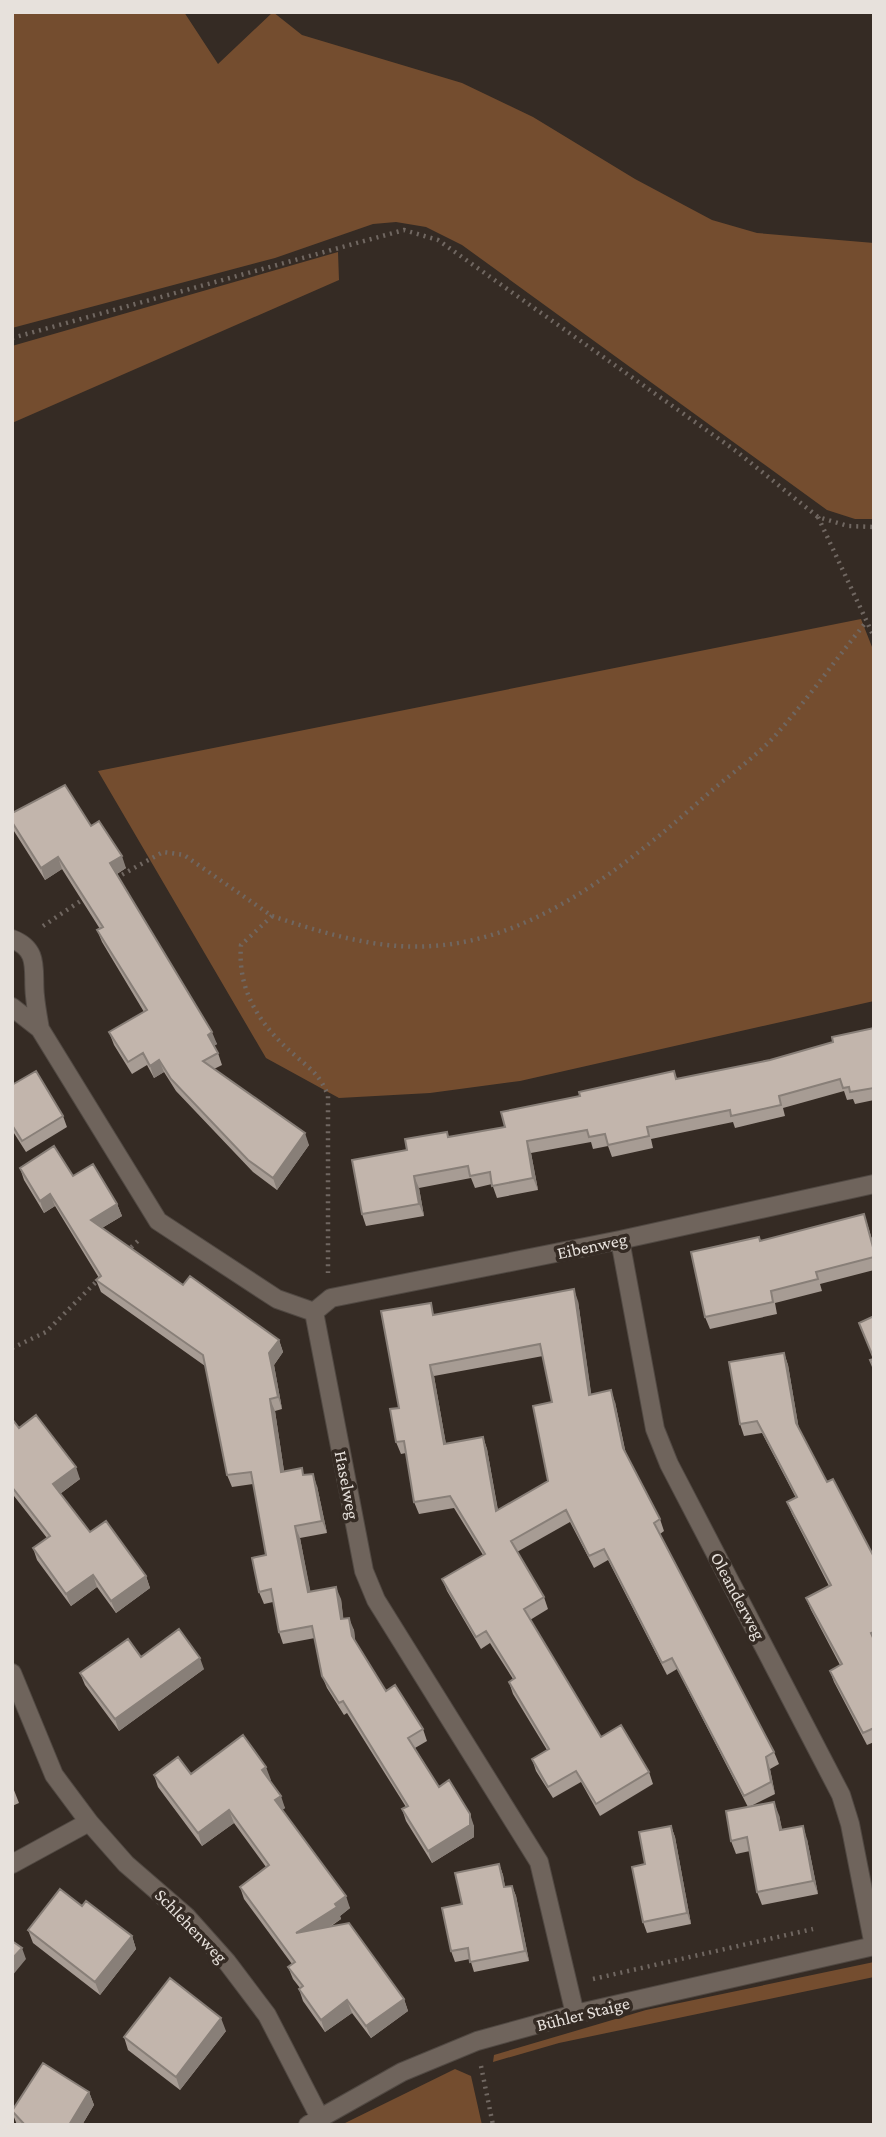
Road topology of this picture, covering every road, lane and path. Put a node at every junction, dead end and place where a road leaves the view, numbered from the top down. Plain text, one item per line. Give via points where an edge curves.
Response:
1 (12, 338) edge
2 (818, 517) junction
3 (874, 527) edge
4 (867, 621) junction
5 (874, 637) edge
6 (110, 882) edge
7 (88, 897) edge
8 (272, 916) junction
9 (16, 941) edge
10 (12, 1007) edge
11 (40, 1029) junction
12 (874, 1184) edge
13 (158, 1221) junction
14 (620, 1240) junction
15 (121, 1258) edge
16 (102, 1277) edge
17 (331, 1298) junction
18 (314, 1312) junction
19 (12, 1348) edge
20 (12, 1673) edge
21 (89, 1822) junction
22 (12, 1864) edge
23 (815, 1929) dead end
24 (874, 1946) edge
25 (568, 1985) junction
26 (575, 2014) junction
27 (477, 2041) junction
28 (314, 2121) edge
29 (493, 2125) edge

1 - 2 path via 404,230 438,240 736,451
2 - 3 path via 848,526
2 - 4 path
4 - 5 path
4 - 8 path via 773,738 628,862 563,904 468,942 432,947 384,945
6 - 8 path via 163,852 184,855
7 - 9 path
8 - 17 path via 241,945 239,971 259,1017 319,1074 328,1095
9 - 11 street via 30,950 36,967 34,994
10 - 11 street
11 - 13 street
12 - 14 street, Eibenweg
13 - 15 path
13 - 18 street via 277,1299
14 - 17 street, Eibenweg
14 - 24 street, Oleanderweg via 655,1429 841,1796
16 - 19 path via 46,1332
17 - 18 street, Eibenweg
18 - 25 street, Haselweg via 364,1571 376,1600 539,1862
20 - 21 street, Schlehenweg via 54,1775
21 - 22 street
21 - 28 street, Schlehenweg via 126,1864 186,1916 267,2015
23 - 25 path
24 - 26 street, Bühler Staige
25 - 26 street, Haselweg
26 - 27 street, Bühler Staige
27 - 28 street, Bühler Staige via 402,2071
27 - 29 path

